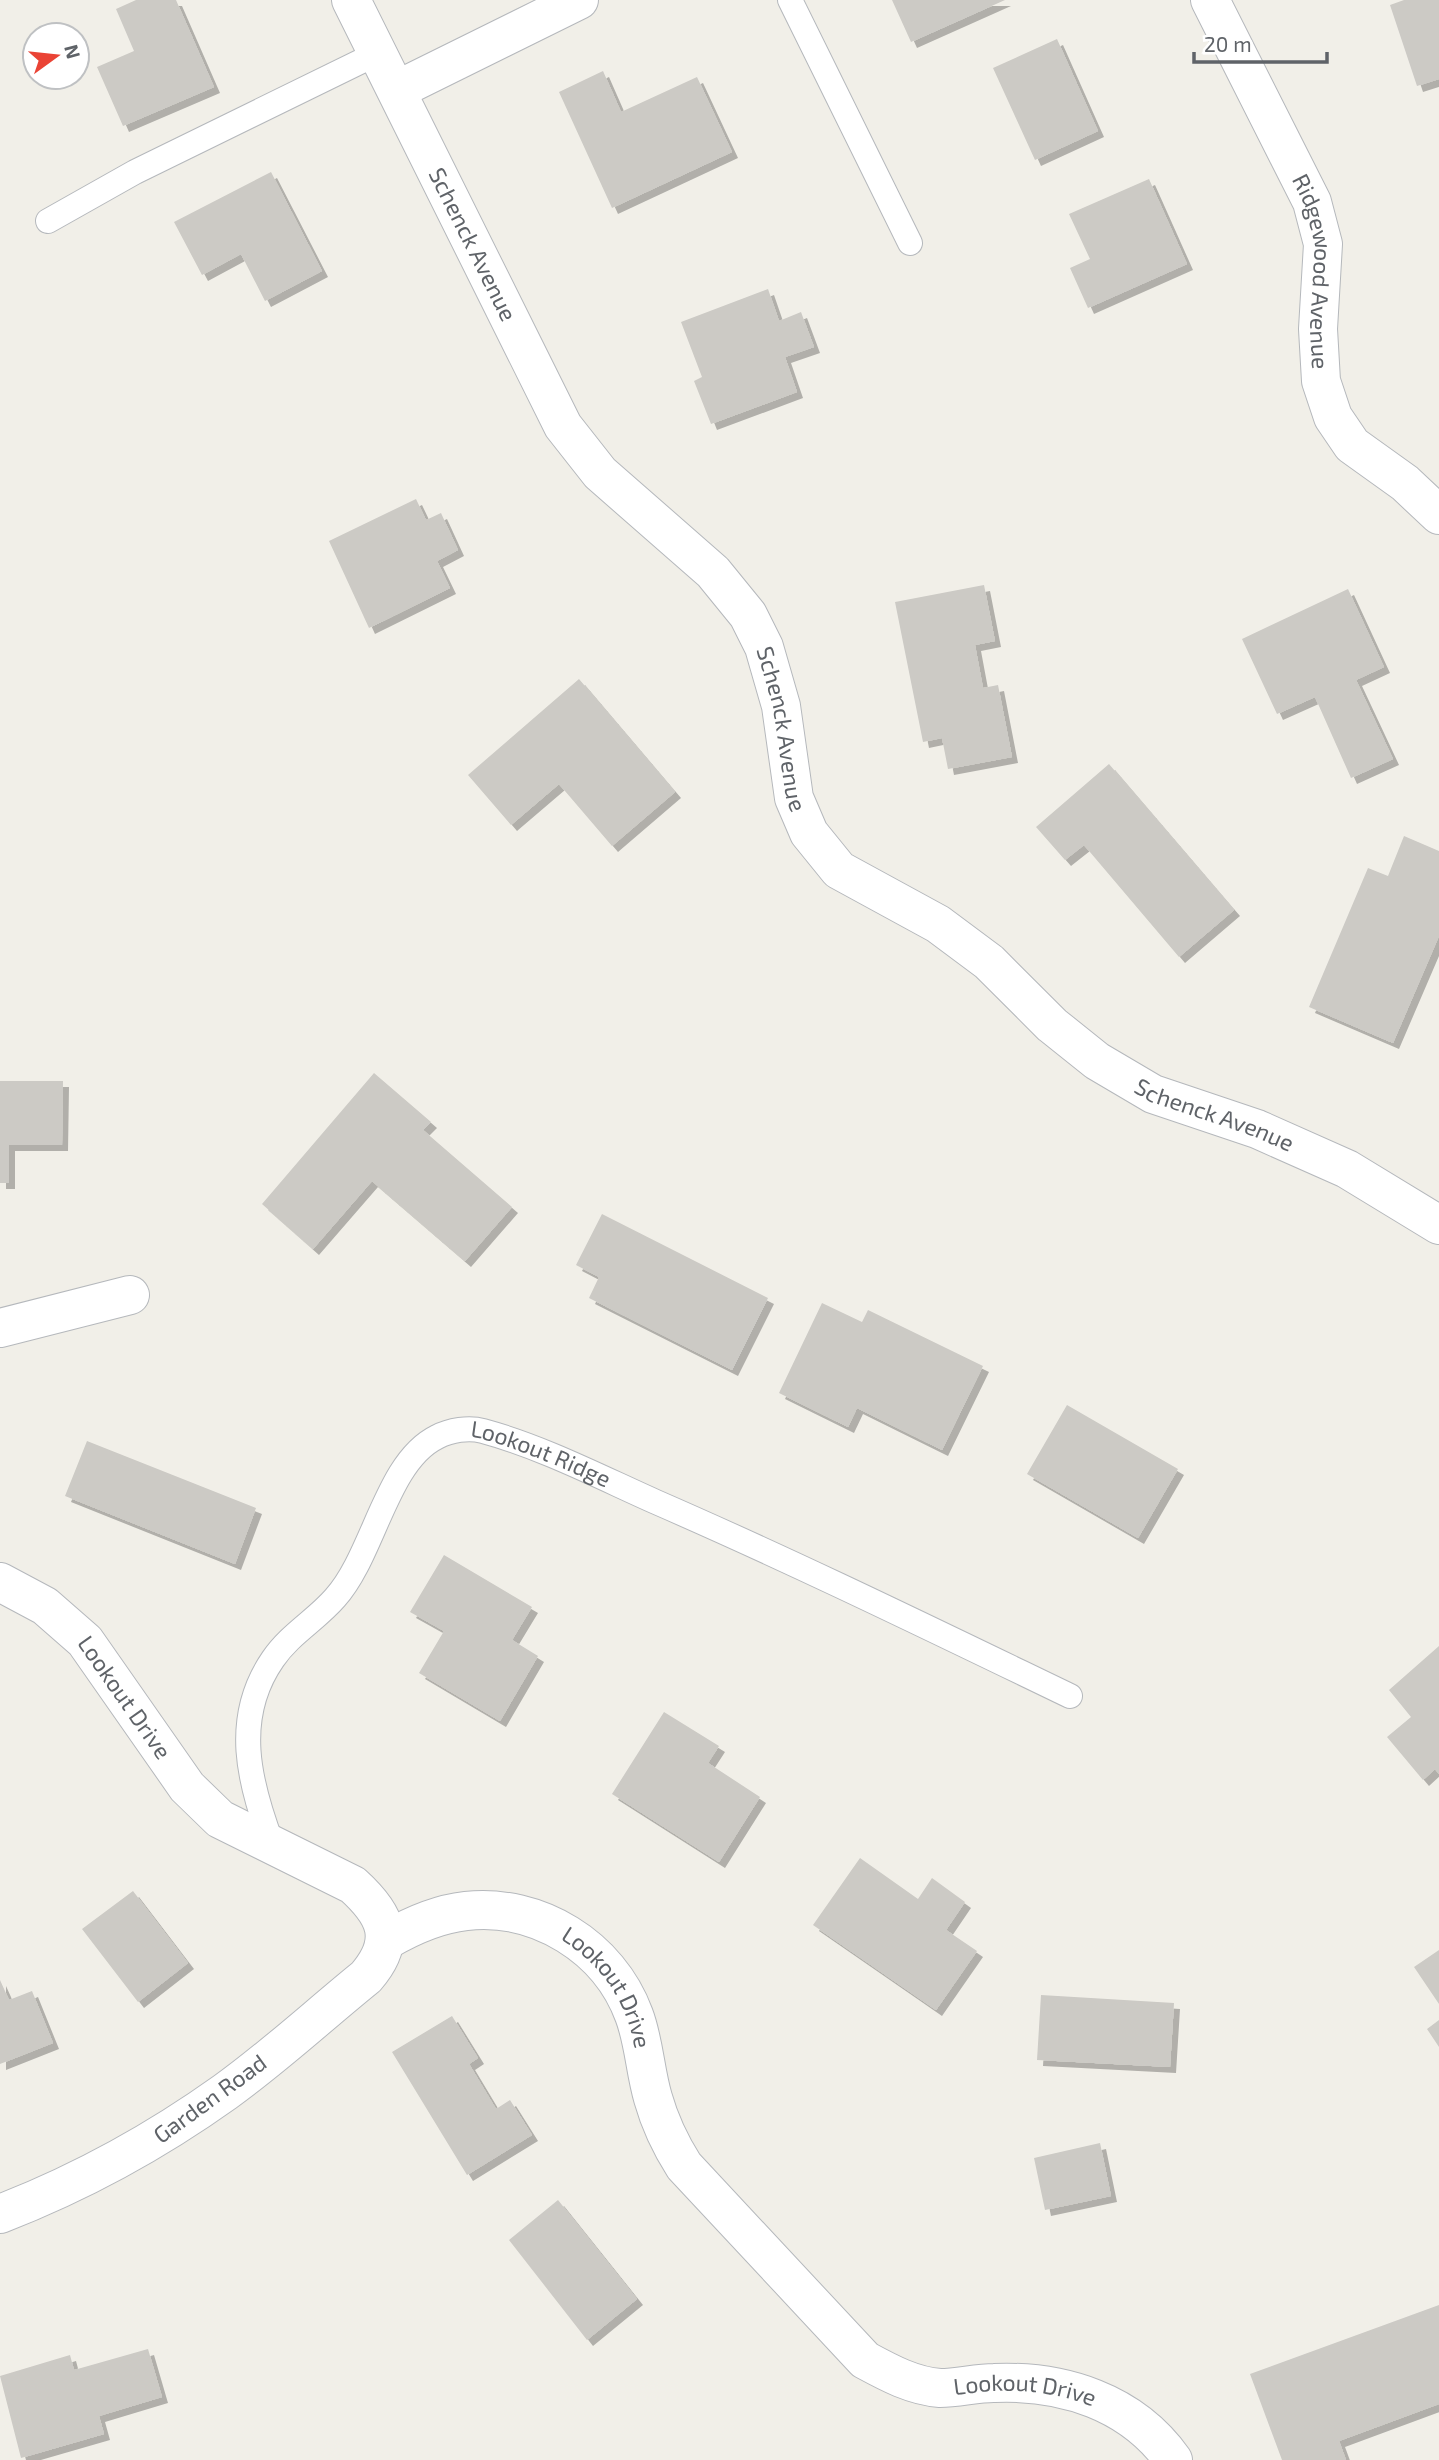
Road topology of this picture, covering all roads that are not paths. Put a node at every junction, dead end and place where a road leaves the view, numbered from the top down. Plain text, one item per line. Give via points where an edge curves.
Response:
1 (351, 0) edge
2 (579, 0) edge
3 (790, 0) edge
4 (1210, 0) edge
5 (378, 53) junction
6 (397, 90) junction
7 (48, 220) dead end
8 (910, 243) dead end
9 (1439, 515) edge
10 (1439, 1225) edge
11 (130, 1296) dead end
12 (0, 1328) edge
13 (0, 1582) edge
14 (1070, 1696) dead end
15 (272, 1844) junction
16 (387, 1940) junction
17 (0, 2214) edge
18 (1173, 2460) edge

1 - 5 street, Schenck Avenue
2 - 6 street
3 - 8 lane
4 - 9 street, Ridgewood Avenue via 1312,202 1323,244 1318,329 1321,381 1333,417 1352,445 1405,483
5 - 6 street, Schenck Avenue
5 - 7 lane via 135,172
6 - 10 street, Schenck Avenue via 563,426 600,473 713,572 748,615 764,647 781,706 794,798 809,833 839,870 948,931 989,962 1052,1026 1097,1061 1153,1094 1257,1129 1347,1169
11 - 12 street
13 - 15 street, Lookout Drive via 45,1606 85,1641 187,1787 220,1819
14 - 15 lane, Lookout Ridge via 748,1542 552,1456 480,1429 458,1430 427,1442 408,1464 361,1563 335,1598 272,1660 254,1697 247,1745 252,1792
15 - 16 street, Lookout Drive via 353,1885 370,1900
16 - 17 street, Garden Road via 366,1977 226,2091 142,2147 49,2195
16 - 18 street, Lookout Drive via 409,1927 468,1910 524,1915 565,1931 592,1952 621,1986 635,2016 665,2135 684,2165 865,2360 902,2379 940,2388 1042,2384 1097,2397 1130,2417

